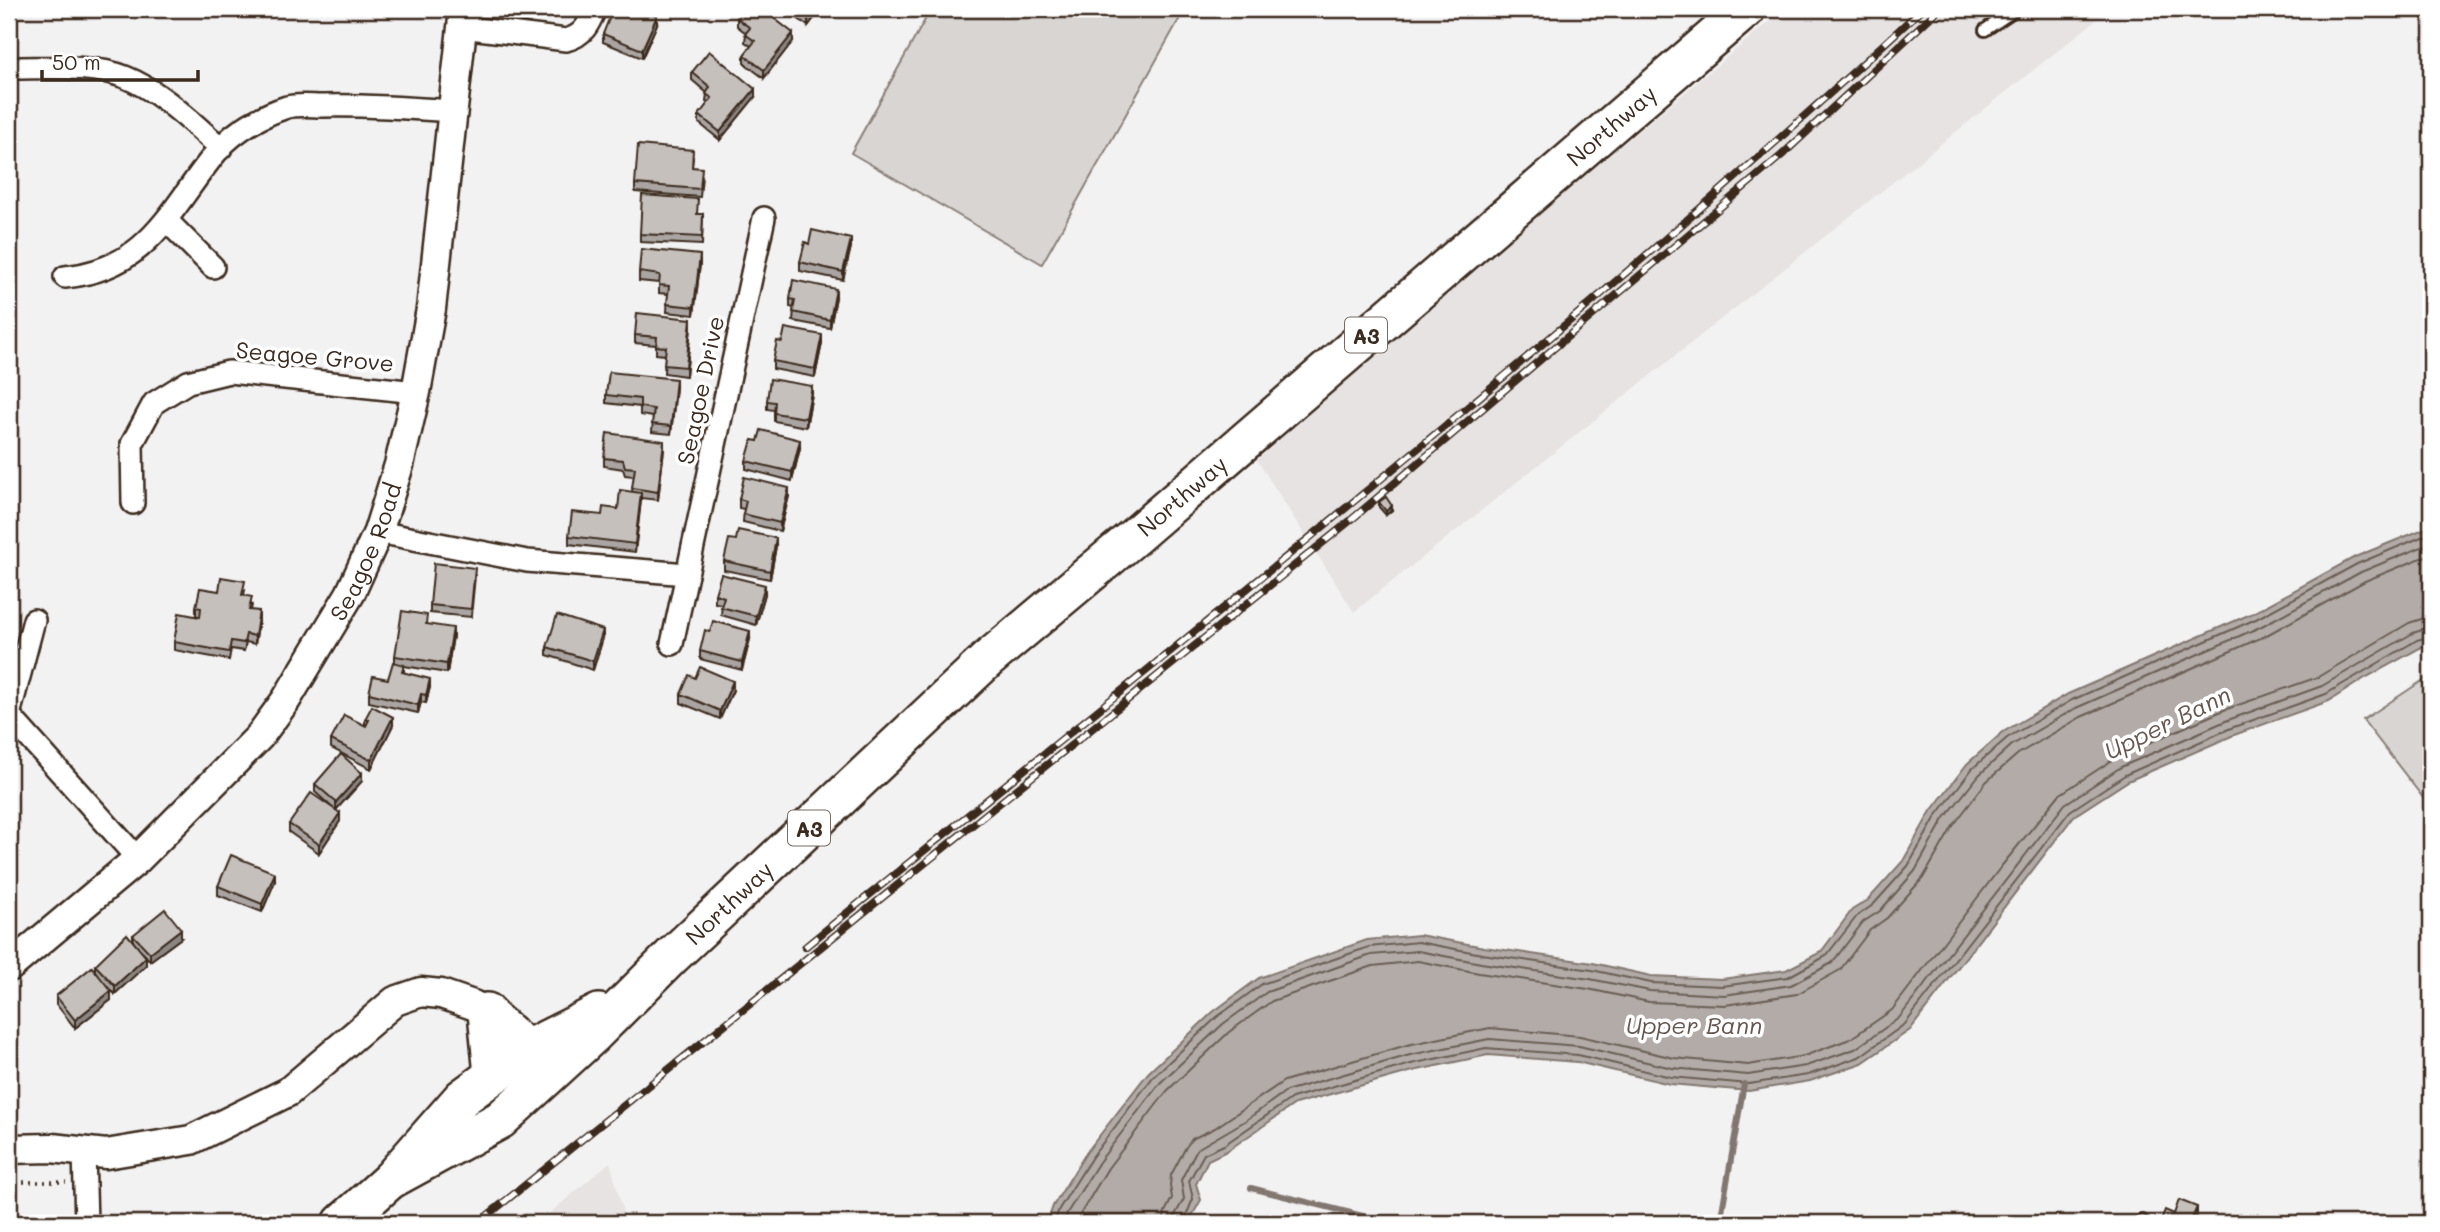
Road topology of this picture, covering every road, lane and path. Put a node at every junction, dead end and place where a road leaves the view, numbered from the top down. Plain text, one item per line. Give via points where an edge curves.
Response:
1 (595, 9) edge
2 (1745, 9) edge
3 (2016, 9) edge
4 (463, 18) edge
5 (1985, 30) dead end
6 (18, 68) dead end
7 (453, 111) junction
8 (221, 148) junction
9 (764, 218) dead end
10 (167, 221) junction
11 (213, 267) dead end
12 (65, 277) dead end
13 (416, 392) junction
14 (133, 503) dead end
15 (378, 532) junction
16 (687, 574) junction
17 (34, 620) dead end
18 (672, 644) dead end
19 (138, 859) junction
20 (9, 967) edge
21 (487, 1012) junction
22 (546, 1058) junction
23 (493, 1075) junction
24 (9, 1149) edge
25 (84, 1152) junction
26 (390, 1180) junction
27 (9, 1182) edge
28 (85, 1182) junction
29 (86, 1223) edge
30 (342, 1223) edge

1 - 4 street via 584,31 566,40
2 - 22 highway, Northway / A3 via 987,660 620,1009
3 - 5 lane
4 - 7 main road, Seagoe Road
6 - 8 street via 81,69 124,76 161,97
7 - 8 street via 290,106 255,120
7 - 13 main road, Seagoe Road
8 - 10 street
9 - 16 street, Seagoe Drive
10 - 11 street
10 - 12 street via 146,243 114,264 90,275
13 - 14 street, Seagoe Grove via 229,372 188,382 154,403 132,444
13 - 15 main road, Seagoe Road
15 - 16 street via 527,561
15 - 19 main road, Seagoe Road via 350,594 286,700 258,737
16 - 18 street, Seagoe Drive
17 - 19 street via 9,715
19 - 20 main road, Seagoe Road
21 - 22 main road
21 - 23 highway
21 - 25 main road via 441,994 421,992 395,1001 288,1092 191,1140 106,1154
22 - 23 highway, Northway / A3
22 - 26 highway, Northway / A3 via 500,1120
23 - 26 highway, Northway / A3 via 461,1098
24 - 25 main road
25 - 28 street
26 - 30 highway, Northway / A3
27 - 28 path
28 - 29 street

